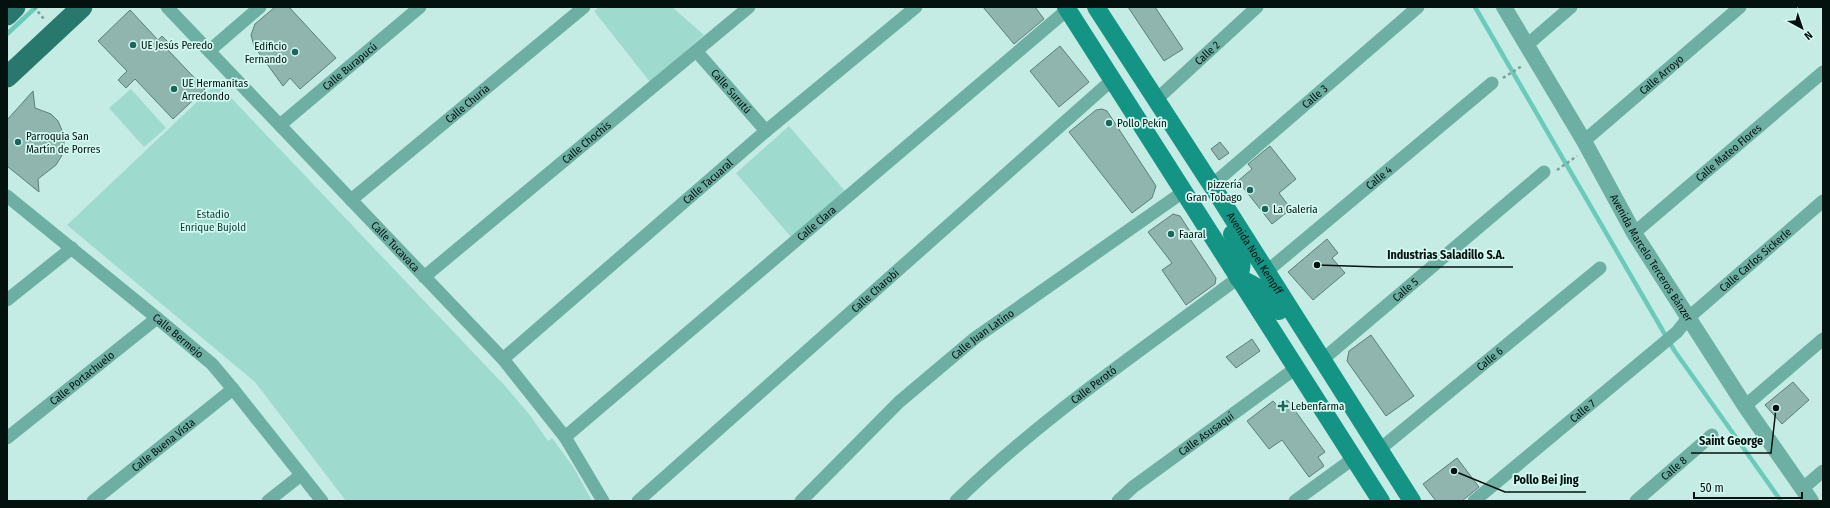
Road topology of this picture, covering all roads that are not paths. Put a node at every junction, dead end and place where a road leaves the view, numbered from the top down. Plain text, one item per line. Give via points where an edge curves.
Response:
1 (15, 7) edge
2 (82, 7) edge
3 (167, 7) edge
4 (260, 7) edge
5 (420, 7) edge
6 (584, 7) edge
7 (749, 7) edge
8 (916, 7) edge
9 (1086, 7) edge
10 (1096, 7) edge
11 (1257, 7) edge
12 (1418, 7) edge
13 (1504, 7) edge
14 (1571, 7) edge
15 (1740, 7) edge
16 (1066, 8) edge
17 (7, 15) edge
18 (1527, 45) junction
19 (209, 51) junction
20 (697, 52) junction
21 (1823, 72) edge
22 (1109, 75) junction
23 (7, 77) edge
24 (1492, 83) dead end
25 (1157, 99) junction
26 (280, 125) junction
27 (766, 130) junction
28 (1584, 141) junction
29 (1550, 171) road end
30 (1215, 191) junction
31 (1183, 192) junction
32 (7, 196) edge
33 (351, 200) junction
34 (1823, 201) edge
35 (1634, 232) junction
36 (72, 248) junction
37 (1600, 268) dead end
38 (1266, 272) junction
39 (424, 277) junction
40 (1238, 278) junction
41 (7, 300) edge
42 (157, 318) junction
43 (1688, 318) junction
44 (1823, 339) edge
45 (1318, 353) junction
46 (503, 358) junction
47 (1296, 368) junction
48 (233, 389) junction
49 (1745, 406) junction
50 (1712, 435) dead end
51 (565, 437) junction
52 (7, 438) edge
53 (1380, 449) junction
54 (1354, 458) junction
55 (1823, 471) edge
56 (301, 475) junction
57 (1366, 477) junction
58 (1806, 495) edge
59 (93, 501) edge
60 (268, 501) edge
61 (322, 501) edge
62 (603, 501) edge
63 (638, 501) edge
64 (801, 501) edge
65 (956, 501) edge
66 (1118, 501) edge
67 (1295, 501) edge
68 (1381, 501) edge
69 (1394, 501) edge
70 (1412, 501) edge
71 (1474, 501) edge
72 (1636, 501) edge

1 - 17 main road
2 - 23 main road
3 - 19 street, Calle Tucavaca
4 - 19 street
5 - 26 street, Calle Burapucú
6 - 33 street, Calle Churia
7 - 20 street, Calle Chochís
8 - 27 street, Calle Tacuaral
9 - 22 main road via 1098,50
10 - 25 main road, Avenida Noel Kempff
11 - 25 street, Calle 2
12 - 30 street, Calle 3
13 - 18 street, Avenida Marcelo Terceros Bánzer
14 - 18 street
15 - 28 street, Calle Arroyo
16 - 22 main road
16 - 51 street, Calle Clara
18 - 28 street, Avenida Marcelo Terceros Bánzer
19 - 26 street, Calle Tucavaca
20 - 27 street, Calle Surutú
20 - 39 street, Calle Chochís
21 - 35 street, Calle Mateo Flores
22 - 31 main road
22 - 63 street, Calle Charobi
24 - 38 street, Calle 4
25 - 30 main road, Avenida Noel Kempff
26 - 33 street, Calle Tucavaca
27 - 46 street, Calle Tacuaral
28 - 35 street, Avenida Marcelo Terceros Bánzer
29 - 45 street, Calle 5
30 - 38 main road, Avenida Noel Kempff
30 - 40 main road via 1241,255 1243,269
31 - 40 main road
31 - 64 street, Calle Juan Latino via 975,338 899,402
32 - 36 street, Calle Bermejo
33 - 39 street, Calle Tucavaca
34 - 43 street, Calle Carlos Sickerle
35 - 43 street, Avenida Marcelo Terceros Bánzer
36 - 41 street
36 - 42 street, Calle Bermejo
37 - 53 street, Calle 6
38 - 45 main road, Avenida Noel Kempff
39 - 46 street, Calle Tucavaca
40 - 45 main road via 1266,293 1298,338
40 - 47 main road
40 - 65 street, Calle Perotó via 1047,420
42 - 48 street, Calle Bermejo via 212,364
42 - 52 street, Calle Portachuelo
43 - 49 street, Avenida Marcelo Terceros Bánzer
43 - 71 street, Calle 7 via 1677,332
44 - 49 street
45 - 53 main road, Avenida Noel Kempff
46 - 51 street, Calle Tucavaca
47 - 54 main road
47 - 66 street, Calle Asusaquí
48 - 56 street, Calle Bermejo
48 - 59 street, Calle Buena Vista
49 - 58 street, Avenida Marcelo Terceros Bánzer
50 - 72 street, Calle 8
51 - 62 street, Calle Tucavaca
53 - 70 main road, Avenida Noel Kempff
54 - 57 main road
54 - 67 street
55 - 58 street
56 - 60 street
56 - 61 street, Calle Bermejo
57 - 68 main road
57 - 69 main road

